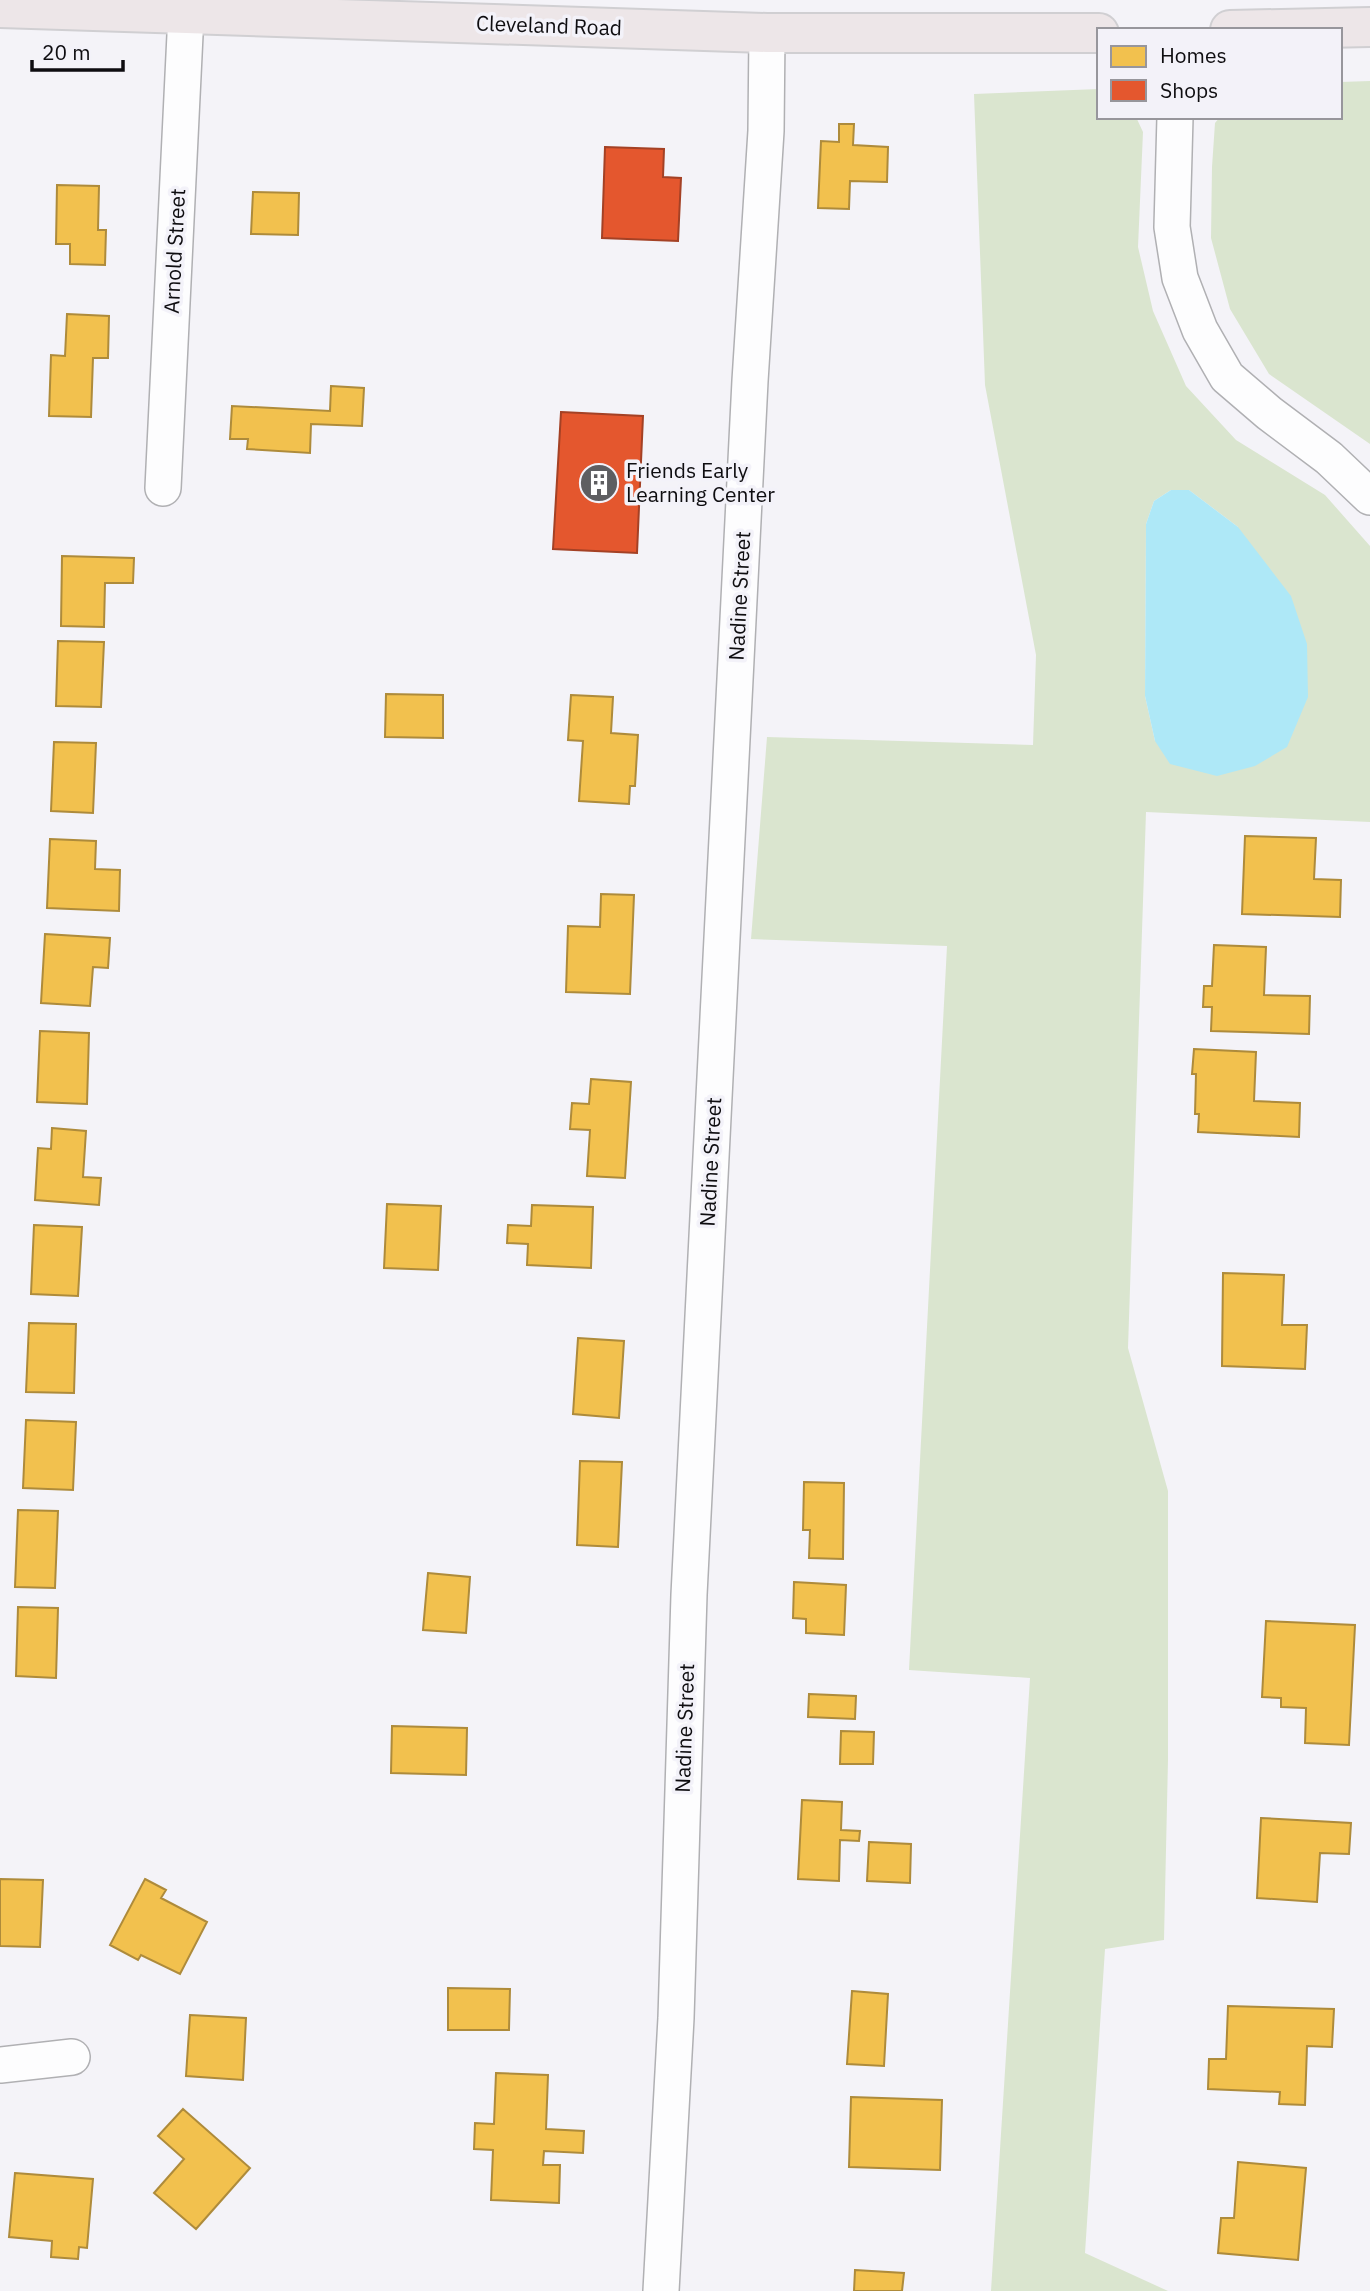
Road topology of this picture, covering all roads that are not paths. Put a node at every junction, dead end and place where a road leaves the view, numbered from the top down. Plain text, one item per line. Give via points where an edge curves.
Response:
1 (0, 8) edge
2 (325, 9) edge
3 (186, 14) junction
4 (1370, 27) edge
5 (1323, 28) edge
6 (767, 33) junction
7 (1097, 33) edge
8 (1175, 119) edge
9 (163, 488) dead end
10 (1370, 497) edge
11 (72, 2057) dead end
12 (0, 2065) edge
13 (660, 2291) edge

1 - 3 main road, Cleveland Road
2 - 3 main road, Cleveland Road
2 - 6 main road, Cleveland Road
3 - 9 street, Arnold Street
4 - 5 main road
6 - 7 main road, Cleveland Road
6 - 13 street, Nadine Street via 766,131 689,1595 676,2018
8 - 10 street via 1172,227 1180,278 1200,330 1227,377 1329,458
11 - 12 street

